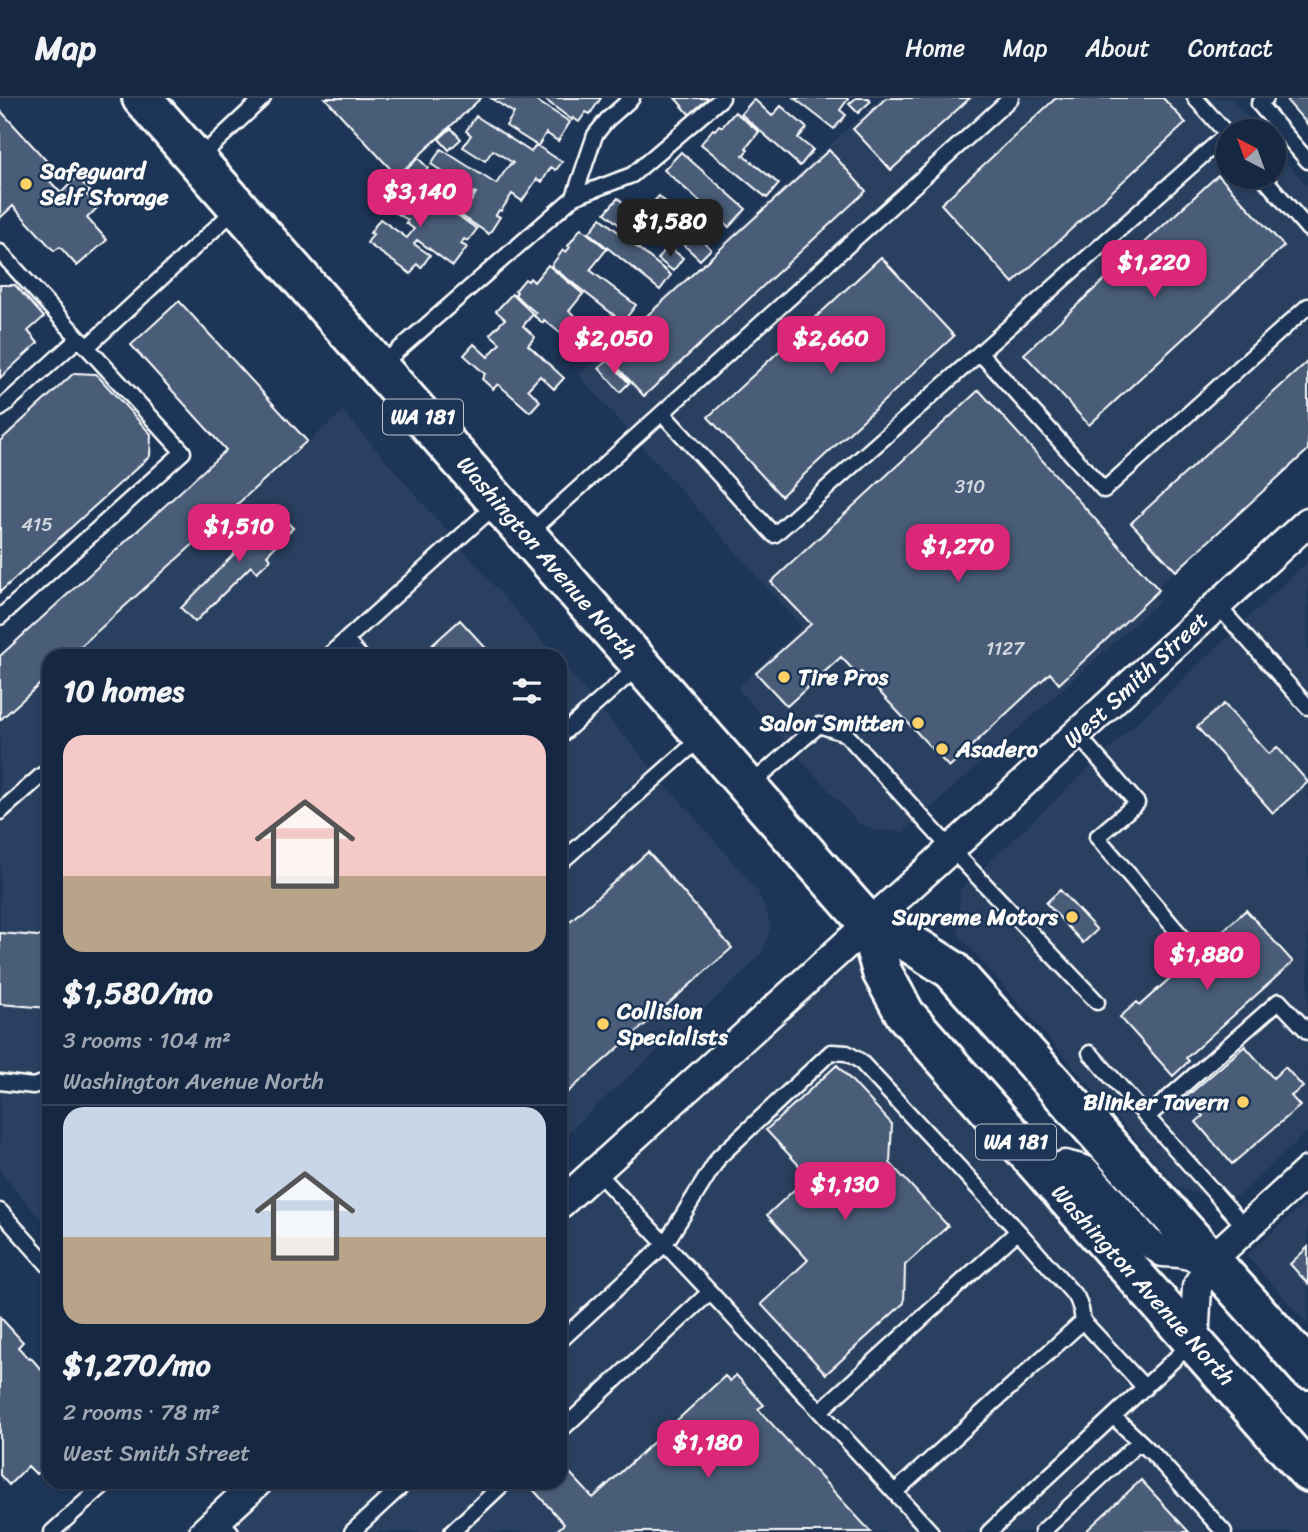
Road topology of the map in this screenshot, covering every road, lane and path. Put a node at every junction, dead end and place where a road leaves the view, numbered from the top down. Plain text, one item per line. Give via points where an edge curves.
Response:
1 (142, 98) edge
2 (263, 98) edge
3 (632, 98) edge
4 (722, 98) edge
5 (1011, 98) edge
6 (1195, 98) edge
7 (1266, 98) edge
8 (1216, 122) edge
9 (1216, 146) edge
10 (197, 160) junction
11 (1308, 161) edge
12 (1273, 189) edge
13 (573, 197) junction
14 (238, 207) junction
15 (1308, 229) edge
16 (0, 252) edge
17 (1308, 306) edge
18 (83, 342) junction
19 (980, 353) junction
20 (379, 367) junction
21 (0, 409) edge
22 (663, 414) junction
23 (498, 503) junction
24 (1308, 522) edge
25 (527, 535) junction
26 (1217, 605) junction
27 (0, 617) edge
28 (346, 641) junction
29 (336, 649) edge
30 (353, 649) edge
31 (640, 664) junction
32 (1308, 708) edge
33 (567, 730) edge
34 (1077, 734) junction
35 (703, 736) junction
36 (42, 775) edge
37 (748, 787) junction
38 (0, 812) edge
39 (951, 849) junction
40 (567, 857) edge
41 (868, 923) junction
42 (1183, 938) dead end
43 (1097, 1002) dead end
44 (1308, 1032) edge
45 (1090, 1053) dead end
46 (0, 1082) edge
47 (42, 1083) edge
48 (1147, 1117) junction
49 (596, 1171) junction
50 (1308, 1171) edge
51 (1044, 1173) junction
52 (567, 1198) edge
53 (0, 1211) edge
54 (1246, 1228) junction
55 (1018, 1231) junction
56 (664, 1244) junction
57 (42, 1258) edge
58 (1211, 1260) junction
59 (710, 1292) junction
60 (1083, 1321) junction
61 (567, 1334) edge
62 (1194, 1342) junction
63 (1308, 1369) edge
64 (1145, 1388) junction
65 (820, 1411) junction
66 (1114, 1417) junction
67 (567, 1425) edge
68 (1139, 1442) junction
69 (1308, 1472) edge
70 (99, 1489) edge
71 (248, 1489) edge
72 (398, 1489) edge
73 (498, 1489) edge
74 (895, 1492) junction
75 (218, 1528) edge
76 (52, 1532) edge
77 (352, 1532) edge
78 (452, 1532) edge
79 (932, 1532) edge
80 (989, 1532) edge
81 (1042, 1532) edge
82 (1224, 1532) edge

1 - 10 main road, Washington Avenue North / WA 181
2 - 10 lane
3 - 13 lane via 595,135
4 - 13 lane via 632,176
5 - 22 lane
6 - 8 lane
7 - 11 lane via 1259,104
9 - 19 lane
10 - 14 main road, Washington Avenue North / WA 181
12 - 15 lane
13 - 20 lane
14 - 18 lane
14 - 20 main road, Washington Avenue North / WA 181
16 - 18 lane
17 - 19 lane via 1104,490
18 - 21 lane
18 - 27 lane via 183,452
19 - 22 lane via 774,535
20 - 23 main road, Washington Avenue North / WA 181
22 - 25 lane
23 - 25 main road, Washington Avenue North / WA 181
23 - 28 lane
24 - 26 street, West Smith Street
25 - 31 main road, Washington Avenue North / WA 181
26 - 32 lane
26 - 34 street, West Smith Street
28 - 29 lane
28 - 30 lane
31 - 33 lane
31 - 35 main road, Washington Avenue North / WA 181
34 - 39 street, West Smith Street
34 - 42 lane via 1137,803 1097,837
35 - 37 main road, Washington Avenue North / WA 181
35 - 40 lane
36 - 38 lane
37 - 39 lane via 819,725 846,734
37 - 41 main road, Washington Avenue North / WA 181
39 - 41 street, West Smith Street
39 - 43 lane
41 - 49 street, West Smith Street
41 - 51 main road, Washington Avenue North / WA 181 via 882,972 905,1014
41 - 58 main road, Washington Avenue North / WA 181 via 952,970
44 - 48 lane via 1279,1000
45 - 48 lane
46 - 47 lane
48 - 54 lane
49 - 52 street, West Smith Street
49 - 56 lane
50 - 54 street
51 - 58 street via 1065,1165 1084,1170 1163,1252
51 - 62 main road, Washington Avenue North / WA 181
53 - 57 lane
54 - 58 street
55 - 56 lane via 860,1061 847,1053 831,1052 719,1157
55 - 60 lane via 1077,1298
55 - 65 lane
56 - 59 lane
56 - 61 lane
58 - 62 street via 1197,1287
58 - 63 main road, Washington Avenue North / WA 181
59 - 65 lane
59 - 67 lane
60 - 64 lane
60 - 74 lane
62 - 64 lane
62 - 69 main road, Washington Avenue North / WA 181
64 - 66 lane
65 - 74 lane
66 - 68 lane
66 - 80 lane
68 - 81 lane
68 - 82 lane
70 - 76 lane
71 - 75 street
72 - 77 lane
73 - 78 lane
74 - 79 lane

